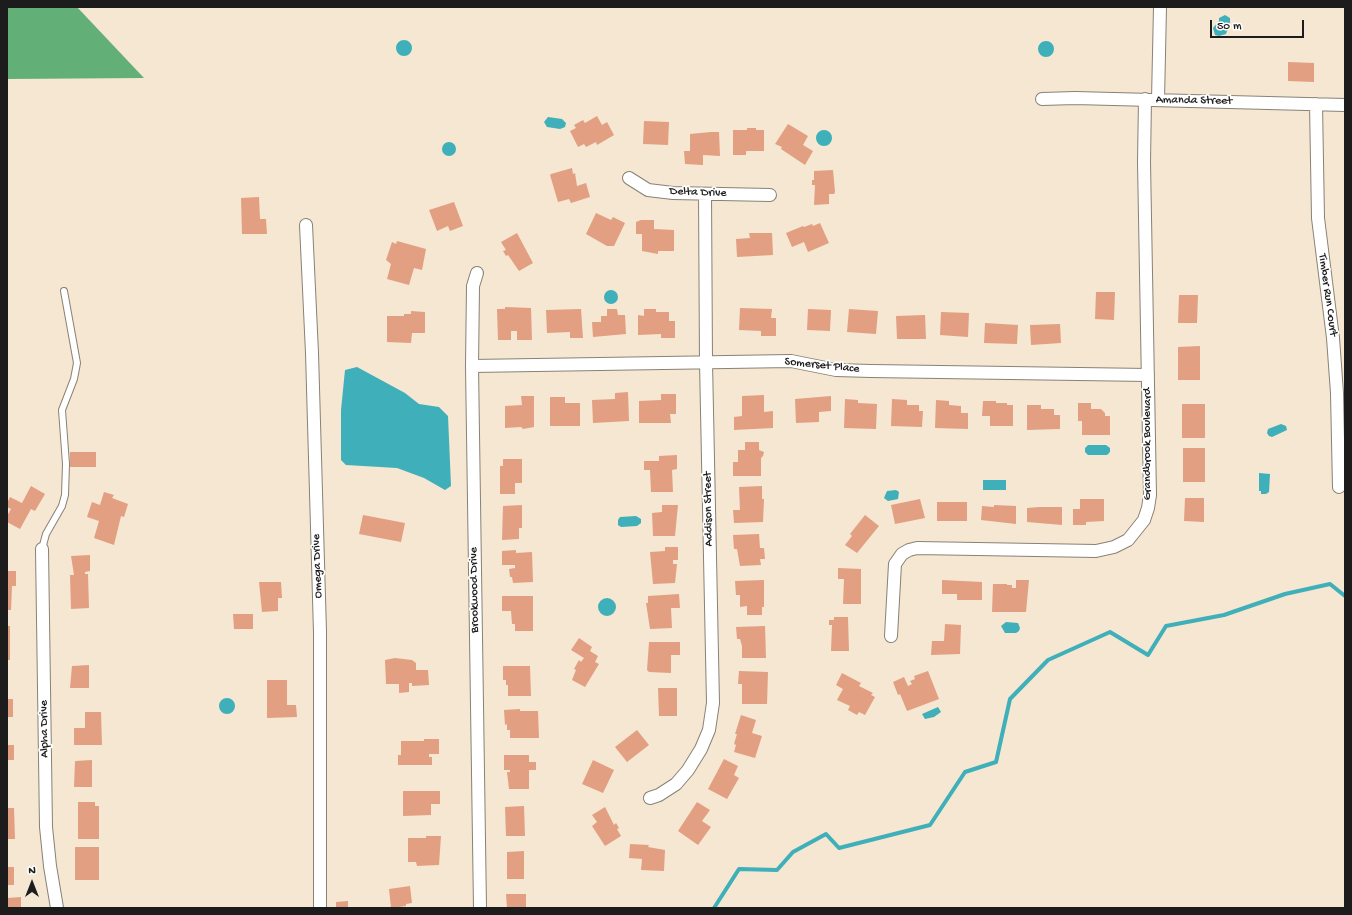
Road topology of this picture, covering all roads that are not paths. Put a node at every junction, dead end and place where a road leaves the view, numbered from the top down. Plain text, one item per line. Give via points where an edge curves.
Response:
1 (1160, 7) edge
2 (1042, 99) dead end
3 (1145, 99) junction
4 (1158, 100) junction
5 (1316, 104) junction
6 (1345, 105) edge
7 (629, 178) dead end
8 (705, 194) junction
9 (770, 195) dead end
10 (306, 225) dead end
11 (478, 273) dead end
12 (64, 291) dead end
13 (706, 362) junction
14 (472, 366) junction
15 (1148, 375) junction
16 (1339, 487) dead end
17 (42, 549) joint
18 (891, 636) dead end
19 (650, 798) dead end
20 (57, 908) edge
21 (320, 908) edge
22 (480, 908) edge

1 - 4 street
2 - 3 street, Amanda Street
3 - 4 street, Amanda Street
3 - 15 street, Grandbrook Boulevard
4 - 5 street, Amanda Street
5 - 6 street, Amanda Street
5 - 16 street, Timber Run Court via 1318,218 1337,385
7 - 8 street, Delta Drive via 648,190
8 - 9 street, Delta Drive
8 - 13 street, Addison Street
10 - 21 street, Omega Drive via 320,632
11 - 14 street, Brookwood Drive via 473,286
12 - 17 lane via 77,363 62,410 66,464 65,495 62,506 46,534
13 - 14 street, Somerset Place
13 - 15 street, Somerset Place via 791,362 836,370
13 - 19 street, Addison Street via 713,703 710,730 688,770 676,784
14 - 22 street, Brookwood Drive
15 - 18 street, Grandbrook Boulevard via 1148,508 1144,520 1128,540 1114,547 1096,551 917,548 908,550 895,564
17 - 20 street, Alpha Drive via 46,827

